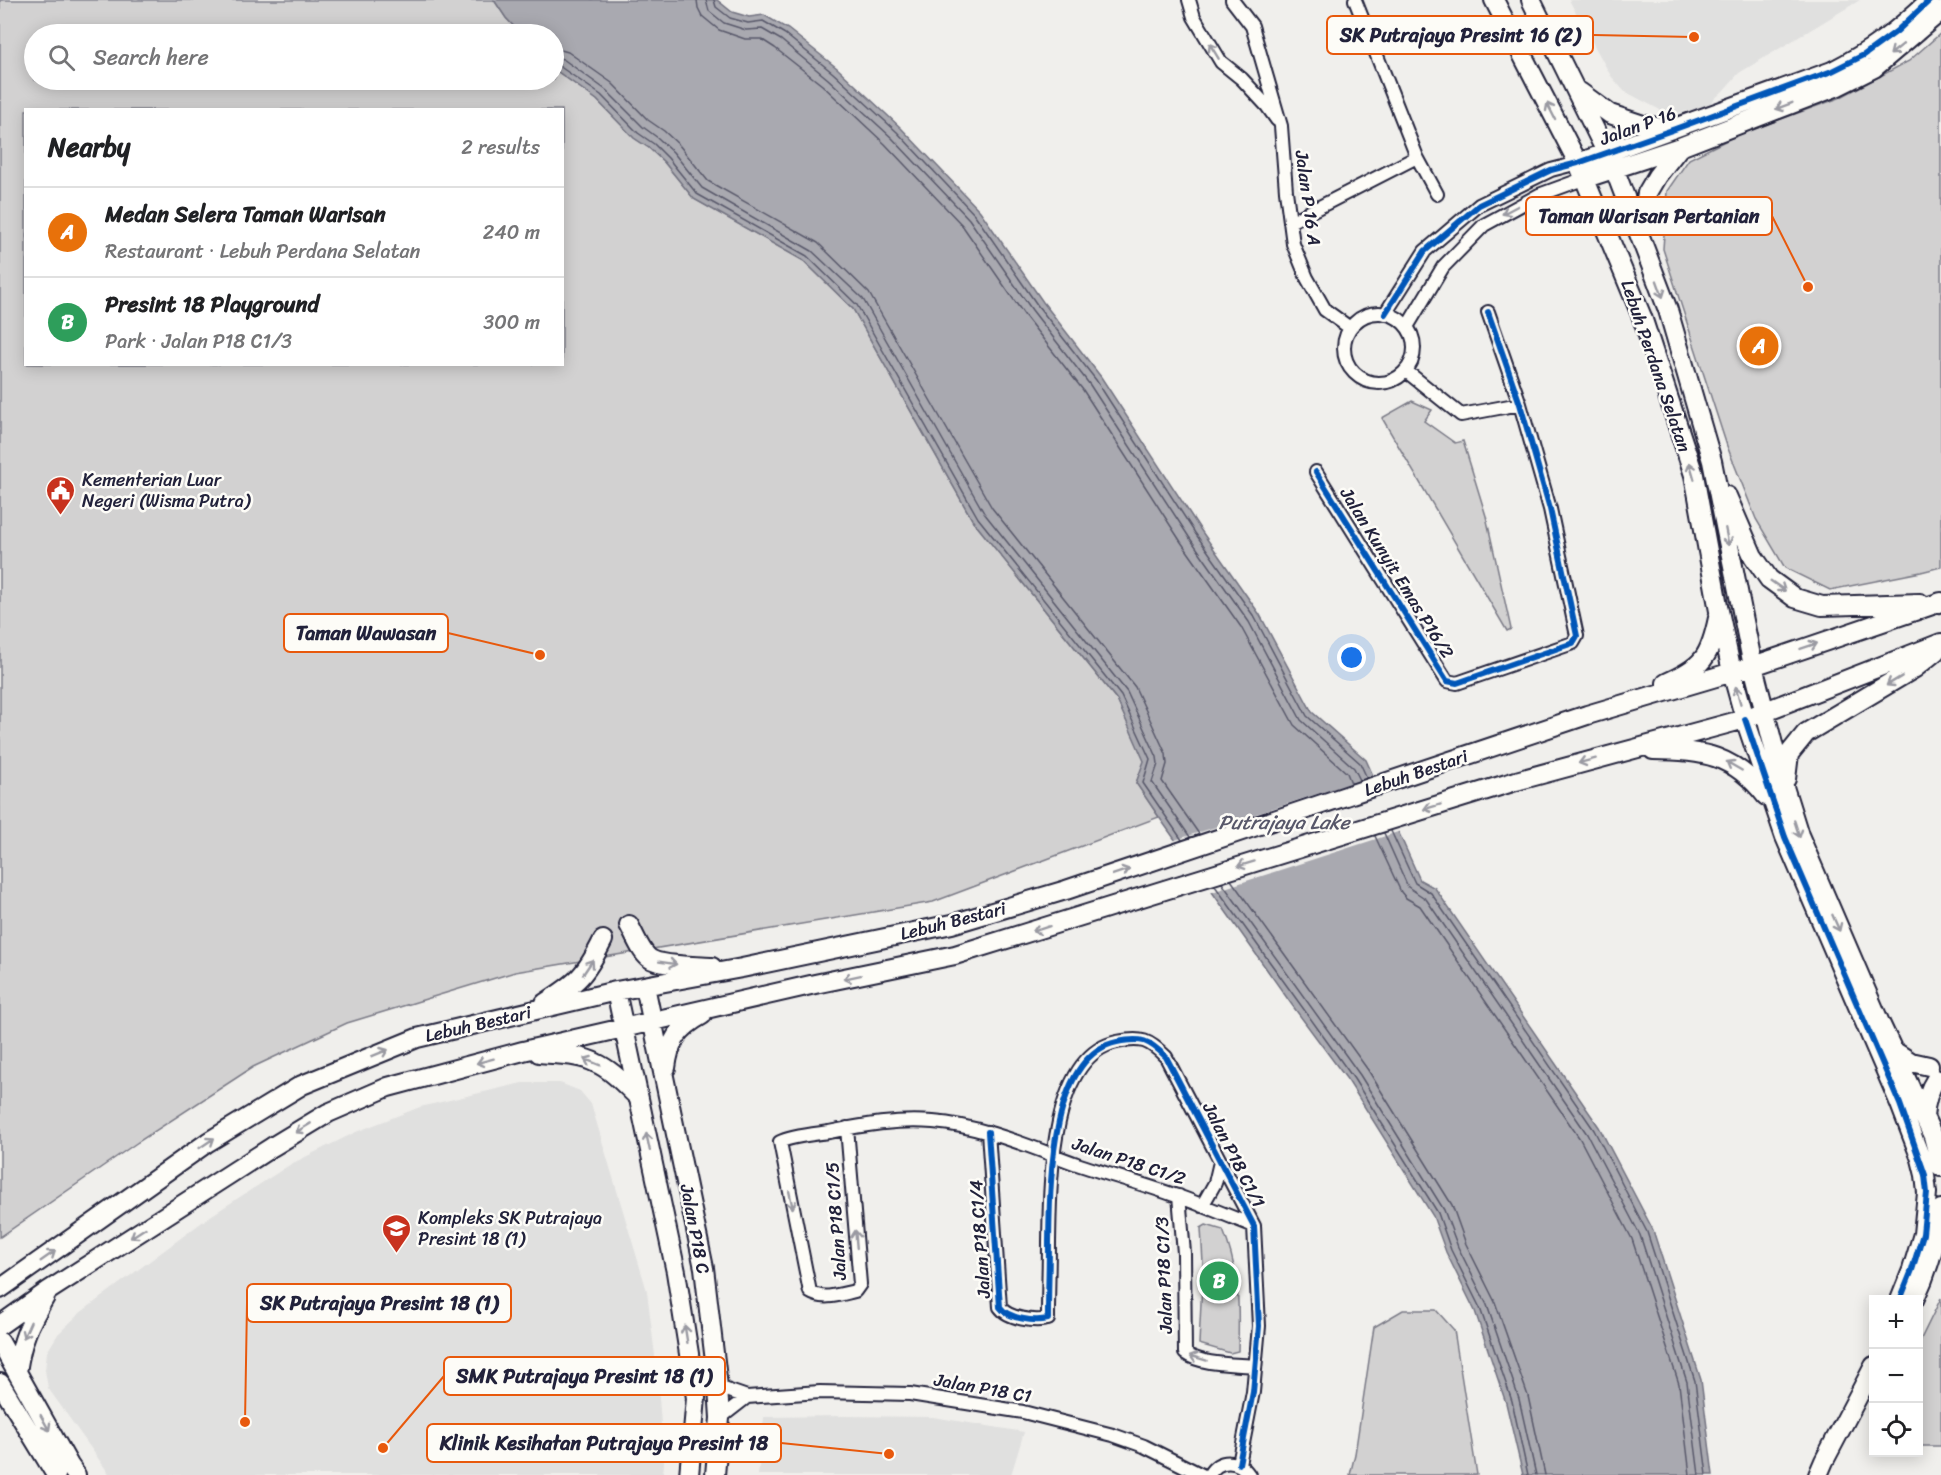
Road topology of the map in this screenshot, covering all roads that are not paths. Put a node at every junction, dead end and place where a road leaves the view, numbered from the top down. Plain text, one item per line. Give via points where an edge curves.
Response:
1 (1189, 0) edge
2 (1232, 0) edge
3 (1355, 0) edge
4 (1494, 0) edge
5 (1531, 0) edge
6 (1930, 0) edge
7 (1941, 11) edge
8 (1265, 67) junction
9 (1242, 79) junction
10 (1577, 90) junction
11 (1281, 126) junction
12 (1678, 138) junction
13 (1417, 157) junction
14 (1611, 160) junction
15 (1581, 171) junction
16 (1437, 194) dead end
17 (1290, 222) junction
18 (1640, 234) junction
19 (1488, 312) dead end
20 (1385, 314) junction
21 (1407, 327) junction
22 (1350, 328) junction
23 (1406, 371) junction
24 (1520, 404) junction
25 (1712, 461) junction
26 (1316, 472) dead end
27 (1941, 602) edge
28 (1719, 611) junction
29 (1941, 645) edge
30 (1753, 666) junction
31 (1732, 672) junction
32 (1766, 712) junction
33 (1587, 715) junction
34 (1745, 719) junction
35 (1624, 751) junction
36 (1784, 787) junction
37 (1775, 807) junction
38 (629, 925) dead end
39 (603, 940) dead end
40 (742, 968) junction
41 (645, 986) junction
42 (616, 992) junction
43 (717, 1007) junction
44 (530, 1011) junction
45 (652, 1023) junction
46 (624, 1029) junction
47 (523, 1051) junction
48 (1894, 1052) junction
49 (665, 1079) junction
50 (1902, 1088) junction
51 (638, 1096) junction
52 (1924, 1116) junction
53 (847, 1128) junction
54 (988, 1132) junction
55 (780, 1143) joint
56 (1052, 1155) junction
57 (1220, 1162) junction
58 (1941, 1167) edge
59 (1179, 1196) junction
60 (1203, 1206) junction
61 (1941, 1209) edge
62 (1254, 1226) junction
63 (0, 1289) edge
64 (48, 1291) junction
65 (1902, 1295) edge
66 (1916, 1295) edge
67 (0, 1325) edge
68 (0, 1342) edge
69 (1255, 1366) junction
70 (17, 1372) junction
71 (1869, 1376) edge
72 (0, 1383) edge
73 (718, 1387) junction
74 (747, 1397) junction
75 (6, 1399) edge
76 (720, 1418) junction
77 (1239, 1464) junction
78 (56, 1475) edge
79 (76, 1475) edge
80 (689, 1475) edge
81 (715, 1475) edge
82 (1202, 1475) edge
83 (1209, 1475) edge
84 (1249, 1475) edge
85 (1818, 1475) edge

9 -> 1 street via 1221,62 1194,17
2 - 8 street, Jalan P 16 A via 1252,26
3 - 13 street
15 -> 4 main road, Lebuh Perdana Selatan
5 - 10 main road, Lebuh Perdana Selatan
6 - 12 main road, Jalan P 16 via 1864,55
7 -> 12 main road, Jalan P 16 via 1874,68 1838,86
8 - 9 street via 1257,77
8 - 11 street, Jalan P 16 A
9 - 11 street
10 - 12 main road via 1610,114
10 - 14 main road, Lebuh Perdana Selatan
11 - 17 street, Jalan P 16 A
12 - 14 main road, Jalan P 16
12 - 18 main road via 1647,193
13 - 16 street
13 - 17 street
14 - 15 main road, Jalan P 16
14 - 18 main road, Lebuh Perdana Selatan
15 - 20 street, Jalan P 16 via 1551,170 1479,205 1425,251
15 -> 21 street, Jalan P 16 via 1484,225 1443,267
28 -> 15 main road, Lebuh Perdana Selatan via 1694,476 1642,317
17 - 22 street, Jalan P 16 A via 1293,244 1325,310
18 -> 25 main road, Lebuh Perdana Selatan via 1668,310
19 - 24 street, Jalan Kunyit Emas P16/2
20 - 21 street
20 - 22 street via 1366,316
21 - 23 street via 1414,350
22 - 23 street via 1343,351 1346,362 1362,380 1385,383
23 - 24 street via 1461,415
24 - 26 street, Jalan Kunyit Emas P16/2 via 1550,509 1577,636 1573,643 1457,683 1447,681
25 -> 27 main road via 1753,556 1769,579 1796,598 1822,606
25 -> 30 main road, Lebuh Perdana Selatan
30 -> 27 main road, Lebuh Bestari
28 - 31 main road, Lebuh Perdana Selatan
28 - 33 main road via 1708,655 1686,674
29 - 32 main road, Lebuh Bestari
29 -> 36 main road via 1916,668 1806,732 1790,754
30 - 31 main road, Lebuh Bestari
30 - 32 main road, Lebuh Perdana Selatan
31 - 33 main road, Lebuh Bestari
34 -> 31 main road, Lebuh Perdana Selatan
32 - 34 main road, Lebuh Bestari
32 - 36 main road, Lebuh Perdana Selatan
40 -> 33 main road, Lebuh Bestari via 952,924 1066,890
34 - 35 main road, Lebuh Bestari
34 - 37 main road, Lebuh Perdana Selatan
37 -> 35 main road via 1754,780 1735,765 1709,754 1682,750
35 -> 43 main road, Lebuh Bestari via 1488,789 955,955
36 -> 48 main road, Lebuh Perdana Selatan via 1813,869
37 - 50 main road, Lebuh Perdana Selatan via 1801,876
38 -> 40 main road via 649,959
44 -> 39 main road via 582,977
40 - 41 main road, Lebuh Bestari
41 - 42 main road, Lebuh Bestari
41 - 45 main road, Jalan P18 C
42 - 44 main road, Lebuh Bestari
42 - 46 main road, Jalan P18 C
43 - 45 main road, Lebuh Bestari
43 - 49 main road via 697,1018 672,1041
63 -> 44 main road, Lebuh Bestari via 208,1142 302,1085 417,1038
45 - 46 main road, Lebuh Bestari
45 - 49 main road, Jalan P18 C
46 - 47 main road, Lebuh Bestari
46 - 51 main road, Jalan P18 C
51 -> 47 main road via 596,1062
47 -> 64 main road, Lebuh Bestari via 388,1088 328,1113
48 - 50 main road, Lebuh Perdana Selatan
48 - 52 main road via 1933,1072
49 - 73 main road, Jalan P18 C via 704,1268
50 - 52 main road
50 - 65 main road via 1927,1193 1923,1234
80 -> 51 main road, Jalan P18 C via 696,1398 676,1272
52 - 58 main road
53 - 54 street, Jalan P18 C1/2 via 932,1122
53 - 55 street, Jalan P18 C1/2
55 -> 53 street, Jalan P18 C1/5 via 810,1292 826,1297 849,1293 860,1284
54 - 56 street, Jalan P18 C1/2
54 - 56 street, Jalan P18 C1/4 via 1000,1307 1005,1313 1026,1319 1044,1320 1048,1315
56 - 57 street, Jalan P18 C1/1 via 1065,1096 1082,1066 1096,1050 1138,1040 1152,1043 1166,1057
56 - 59 street, Jalan P18 C1/2
57 - 60 street
57 - 62 street, Jalan P18 C1/1
59 - 60 street, Jalan P18 C1/2
69 -> 59 street, Jalan P18 C1/3 via 1209,1362 1185,1353
60 - 62 street, Jalan P18 C1/2
61 - 66 main road via 1926,1275
62 - 69 street, Jalan P18 C1/1 via 1259,1326
64 - 67 main road, Lebuh Bestari
64 -> 70 main road via 27,1328
68 - 70 main road
69 - 77 street, Jalan P18 C1/1
70 -> 79 main road
71 - 85 main road
72 - 75 main road
73 - 74 street, Jalan P18 C1
73 - 76 main road, Jalan P18 C
74 - 76 street
74 - 82 street, Jalan P18 C1 via 820,1392 910,1394 1023,1412 1113,1435
75 - 78 main road
76 - 81 main road, Jalan P18 C
77 - 83 street via 1224,1463
77 - 84 street

